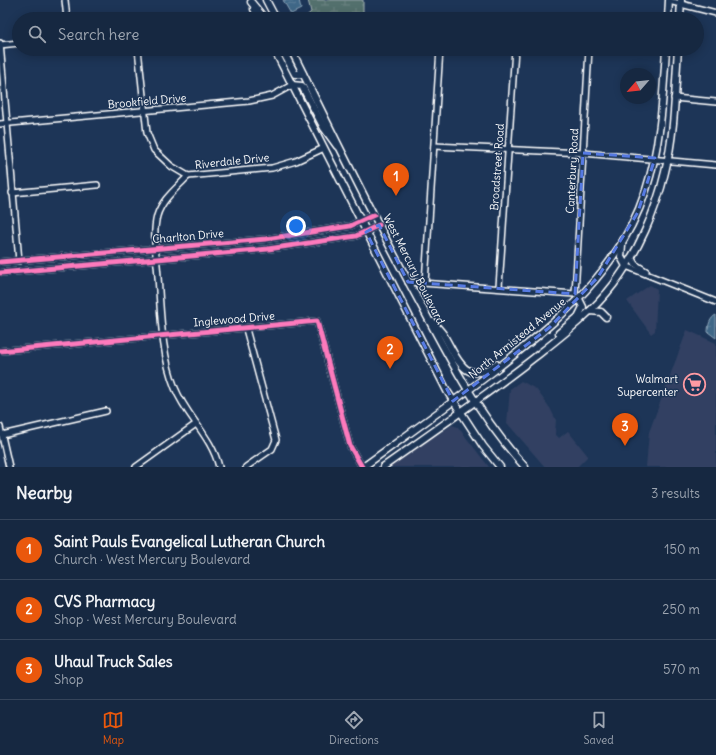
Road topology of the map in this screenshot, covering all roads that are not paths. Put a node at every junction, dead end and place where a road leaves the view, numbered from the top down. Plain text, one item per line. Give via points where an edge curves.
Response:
1 (65, 0) edge
2 (266, 0) edge
3 (250, 1) edge
4 (669, 1) edge
5 (681, 2) edge
6 (66, 12) edge
7 (256, 12) edge
8 (259, 12) edge
9 (272, 12) edge
10 (668, 12) edge
11 (680, 12) edge
12 (716, 13) edge
13 (12, 43) edge
14 (0, 44) edge
15 (139, 56) edge
16 (278, 56) edge
17 (286, 56) edge
18 (294, 56) edge
19 (440, 56) edge
20 (515, 56) edge
21 (589, 56) edge
22 (665, 56) edge
23 (677, 56) edge
24 (303, 74) junction
25 (292, 85) junction
26 (674, 98) junction
27 (716, 102) edge
28 (143, 112) junction
29 (0, 124) edge
30 (7, 124) junction
31 (434, 146) junction
32 (324, 148) junction
33 (508, 149) junction
34 (583, 153) junction
35 (344, 155) junction
36 (655, 158) junction
37 (668, 160) junction
38 (716, 165) edge
39 (188, 176) junction
40 (97, 185) dead end
41 (12, 193) junction
42 (374, 215) junction
43 (361, 222) junction
44 (379, 225) junction
45 (366, 232) junction
46 (622, 241) junction
47 (156, 249) junction
48 (631, 257) junction
49 (157, 259) junction
50 (19, 261) junction
51 (0, 262) edge
52 (626, 266) junction
53 (0, 273) edge
54 (654, 276) junction
55 (408, 282) junction
56 (425, 283) junction
57 (499, 287) junction
58 (577, 296) junction
59 (600, 301) junction
60 (716, 302) edge
61 (590, 311) junction
62 (424, 312) junction
63 (550, 326) junction
64 (246, 329) junction
65 (163, 335) junction
66 (547, 348) junction
67 (0, 351) edge
68 (468, 391) junction
69 (453, 401) junction
70 (475, 402) junction
71 (106, 411) dead end
72 (460, 412) junction
73 (196, 424) junction
74 (0, 427) edge
75 (2, 435) junction
76 (9, 467) edge
77 (136, 467) edge
78 (219, 467) edge
79 (246, 467) edge
80 (362, 467) edge
81 (383, 467) edge
82 (500, 467) edge
83 (525, 467) edge

1 - 6 street
2 - 9 main road
3 - 7 main road
3 - 8 main road
4 - 5 street
4 - 10 main road
5 - 11 main road
5 - 12 street
13 - 14 street
14 - 30 street
15 - 28 street, Riverdale Drive
16 - 25 main road
17 - 24 main road via 295,74
18 - 24 main road, West Mercury Boulevard
19 - 31 street
20 - 33 street, Broadstreet Road
21 - 34 street, Canterbury Road
22 - 36 main road, North Armistead Avenue
23 - 26 main road
24 - 35 main road, West Mercury Boulevard
25 - 28 street, Brookfield Drive via 272,96 249,101
25 - 32 main road
25 - 35 main road via 302,86 324,128
26 - 27 street
26 - 37 main road
28 - 30 street, Brookfield Drive
28 - 39 street, Riverdale Drive via 147,134 154,150 171,166
29 - 30 street, Brookfield Drive
30 - 41 street
31 - 33 street
31 - 56 street
32 - 39 street, Riverdale Drive via 296,161 272,168
32 - 43 main road
33 - 34 street
33 - 57 street, Broadstreet Road
34 - 36 street
34 - 58 street, Canterbury Road
35 - 42 main road, West Mercury Boulevard
36 - 37 street
36 - 46 main road, North Armistead Avenue via 645,195
37 - 38 street
37 - 48 main road via 649,220
39 - 47 street via 159,210
40 - 41 street
41 - 50 street
42 - 43 street, Charlton Drive
42 - 44 main road, West Mercury Boulevard
43 - 45 main road
43 - 47 street, Charlton Drive via 350,226 276,237
44 - 45 street, Charlton Drive
44 - 55 main road, West Mercury Boulevard
45 - 49 street, Charlton Drive via 356,236 282,247
45 - 69 main road
46 - 52 main road via 621,257
46 - 58 main road, North Armistead Avenue via 603,270
47 - 49 street
47 - 50 street, Charlton Drive
48 - 52 main road
48 - 54 street via 635,264
49 - 53 street, Charlton Drive
49 - 65 street
50 - 51 street, Charlton Drive
52 - 54 street
52 - 59 main road
54 - 60 street
55 - 56 street
55 - 62 main road, West Mercury Boulevard
56 - 57 street
57 - 58 street
58 - 63 main road, North Armistead Avenue
58 - 66 main road via 583,307 580,314 556,335
59 - 61 main road
59 - 61 main road via 606,317 601,312
61 - 66 main road
62 - 63 main road via 442,334 458,361 471,371 479,372 491,368
62 - 68 main road, West Mercury Boulevard
63 - 68 main road, North Armistead Avenue
64 - 65 street, Inglewood Drive
64 - 79 street via 276,440 272,448
64 - 80 street, Inglewood Drive via 317,321 350,446
65 - 67 street, Inglewood Drive
65 - 73 street via 166,362 175,388
66 - 70 main road
68 - 69 main road, North Armistead Avenue
68 - 70 main road, West Mercury Boulevard
69 - 72 main road
69 - 80 main road, North Armistead Avenue
70 - 72 main road
70 - 83 main road, West Mercury Boulevard
71 - 75 street
72 - 81 main road
72 - 82 main road
73 - 77 street
73 - 78 street via 210,444
74 - 75 street
75 - 76 street

